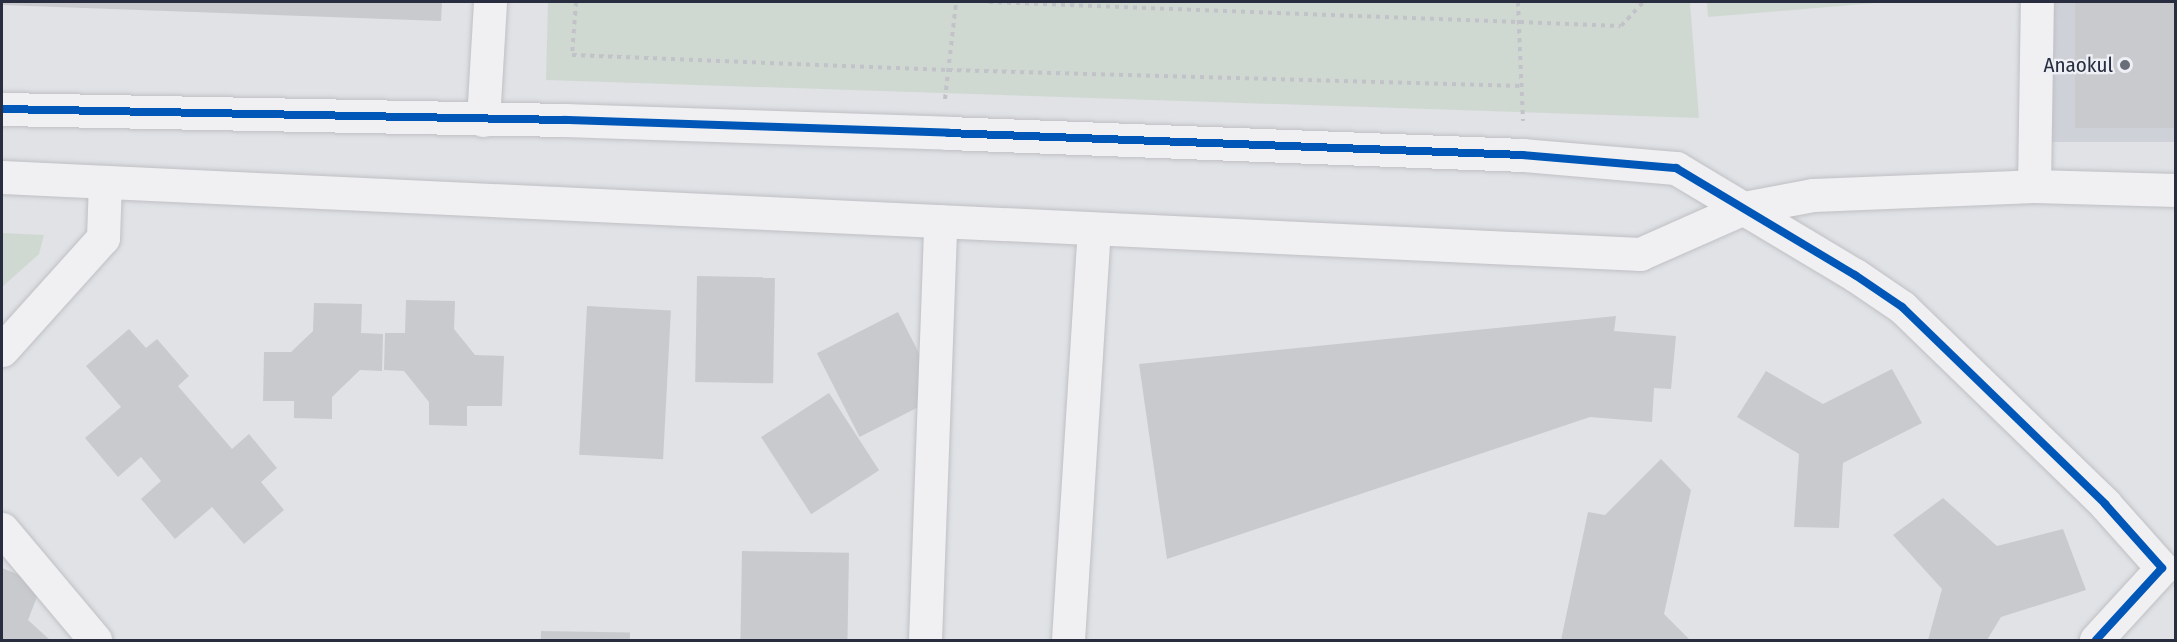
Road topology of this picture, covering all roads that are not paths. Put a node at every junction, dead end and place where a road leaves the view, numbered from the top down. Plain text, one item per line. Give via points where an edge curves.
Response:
1 (490, 2) edge
2 (2037, 2) edge
3 (2, 109) edge
4 (483, 120) junction
5 (2, 177) edge
6 (105, 182) junction
7 (2034, 186) junction
8 (2175, 190) edge
9 (1744, 208) junction
10 (940, 221) junction
11 (1094, 229) junction
12 (2, 350) edge
13 (2, 529) edge
14 (2169, 575) edge
15 (95, 640) edge
16 (925, 640) edge
17 (1068, 640) edge
18 (2096, 640) edge

1 - 4 street
2 - 7 street
3 - 4 street
4 - 9 street via 1523,155 1676,168
5 - 6 street
6 - 10 street
6 - 12 street via 103,238
7 - 8 street
7 - 9 street via 1813,195
9 - 11 street via 1640,254
9 - 14 street via 1902,307 2105,504
10 - 11 street
10 - 16 street
11 - 17 street
13 - 15 street
14 - 18 street

